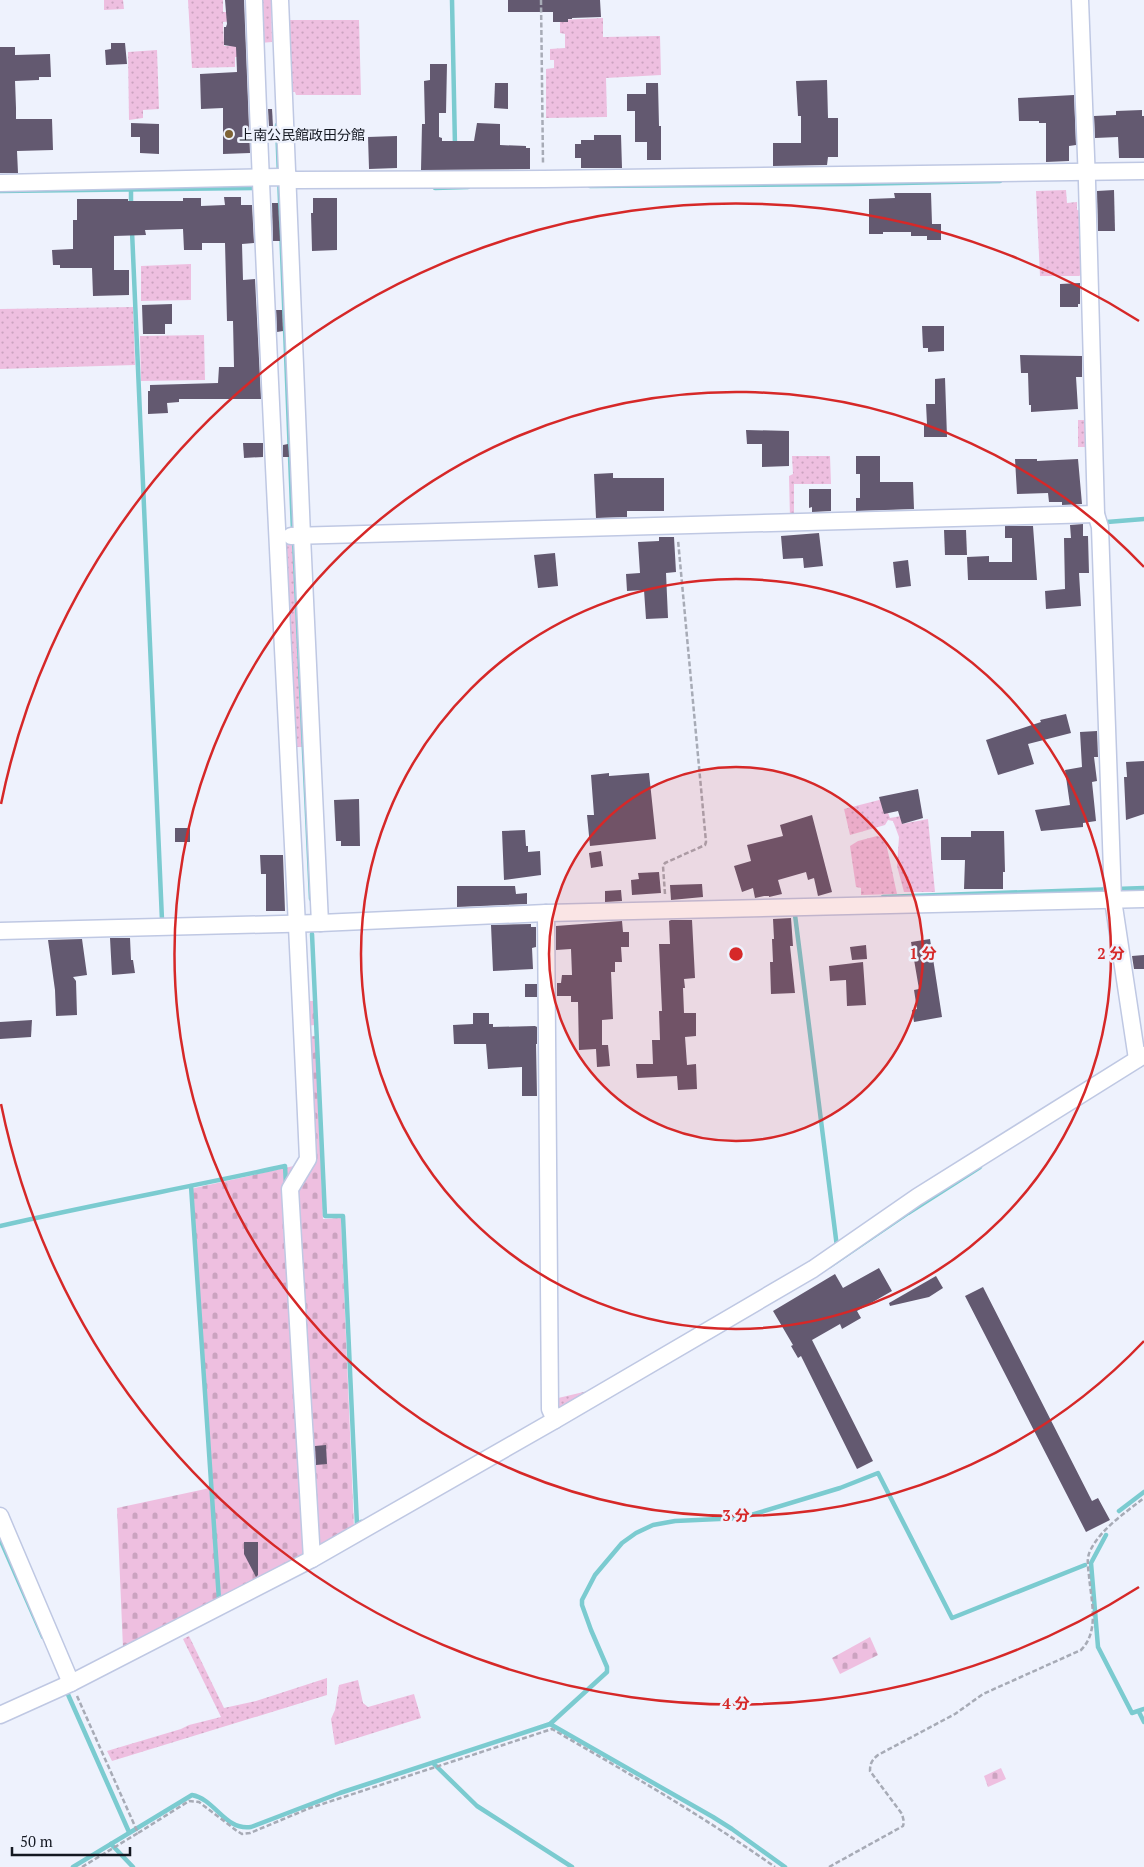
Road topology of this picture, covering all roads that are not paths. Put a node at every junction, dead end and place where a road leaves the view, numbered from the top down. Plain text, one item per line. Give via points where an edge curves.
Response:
1 (254, 0) edge
2 (280, 0) edge
3 (1080, 0) edge
4 (1144, 171) edge
5 (1087, 177) junction
6 (276, 178) junction
7 (0, 183) edge
8 (1096, 514) junction
9 (292, 536) junction
10 (1113, 893) junction
11 (1144, 899) edge
12 (546, 913) junction
13 (320, 917) junction
14 (297, 918) junction
15 (0, 931) edge
16 (1140, 1057) edge
17 (553, 1416) junction
18 (0, 1516) edge
19 (312, 1559) junction
20 (73, 1688) junction
21 (0, 1715) edge

1 - 6 street
2 - 6 street
3 - 5 street
4 - 5 street
5 - 6 street
5 - 8 street
6 - 7 street
6 - 9 street
6 - 9 street
8 - 9 street
8 - 10 street via 1100,527
9 - 13 street
9 - 14 street
10 - 11 street
10 - 12 street
10 - 16 street
12 - 13 street
12 - 17 street
13 - 14 street
14 - 15 street
14 - 19 street via 308,1159 290,1189
16 - 17 street via 917,1197 813,1268
17 - 19 street
18 - 20 street
19 - 20 street
20 - 21 street

